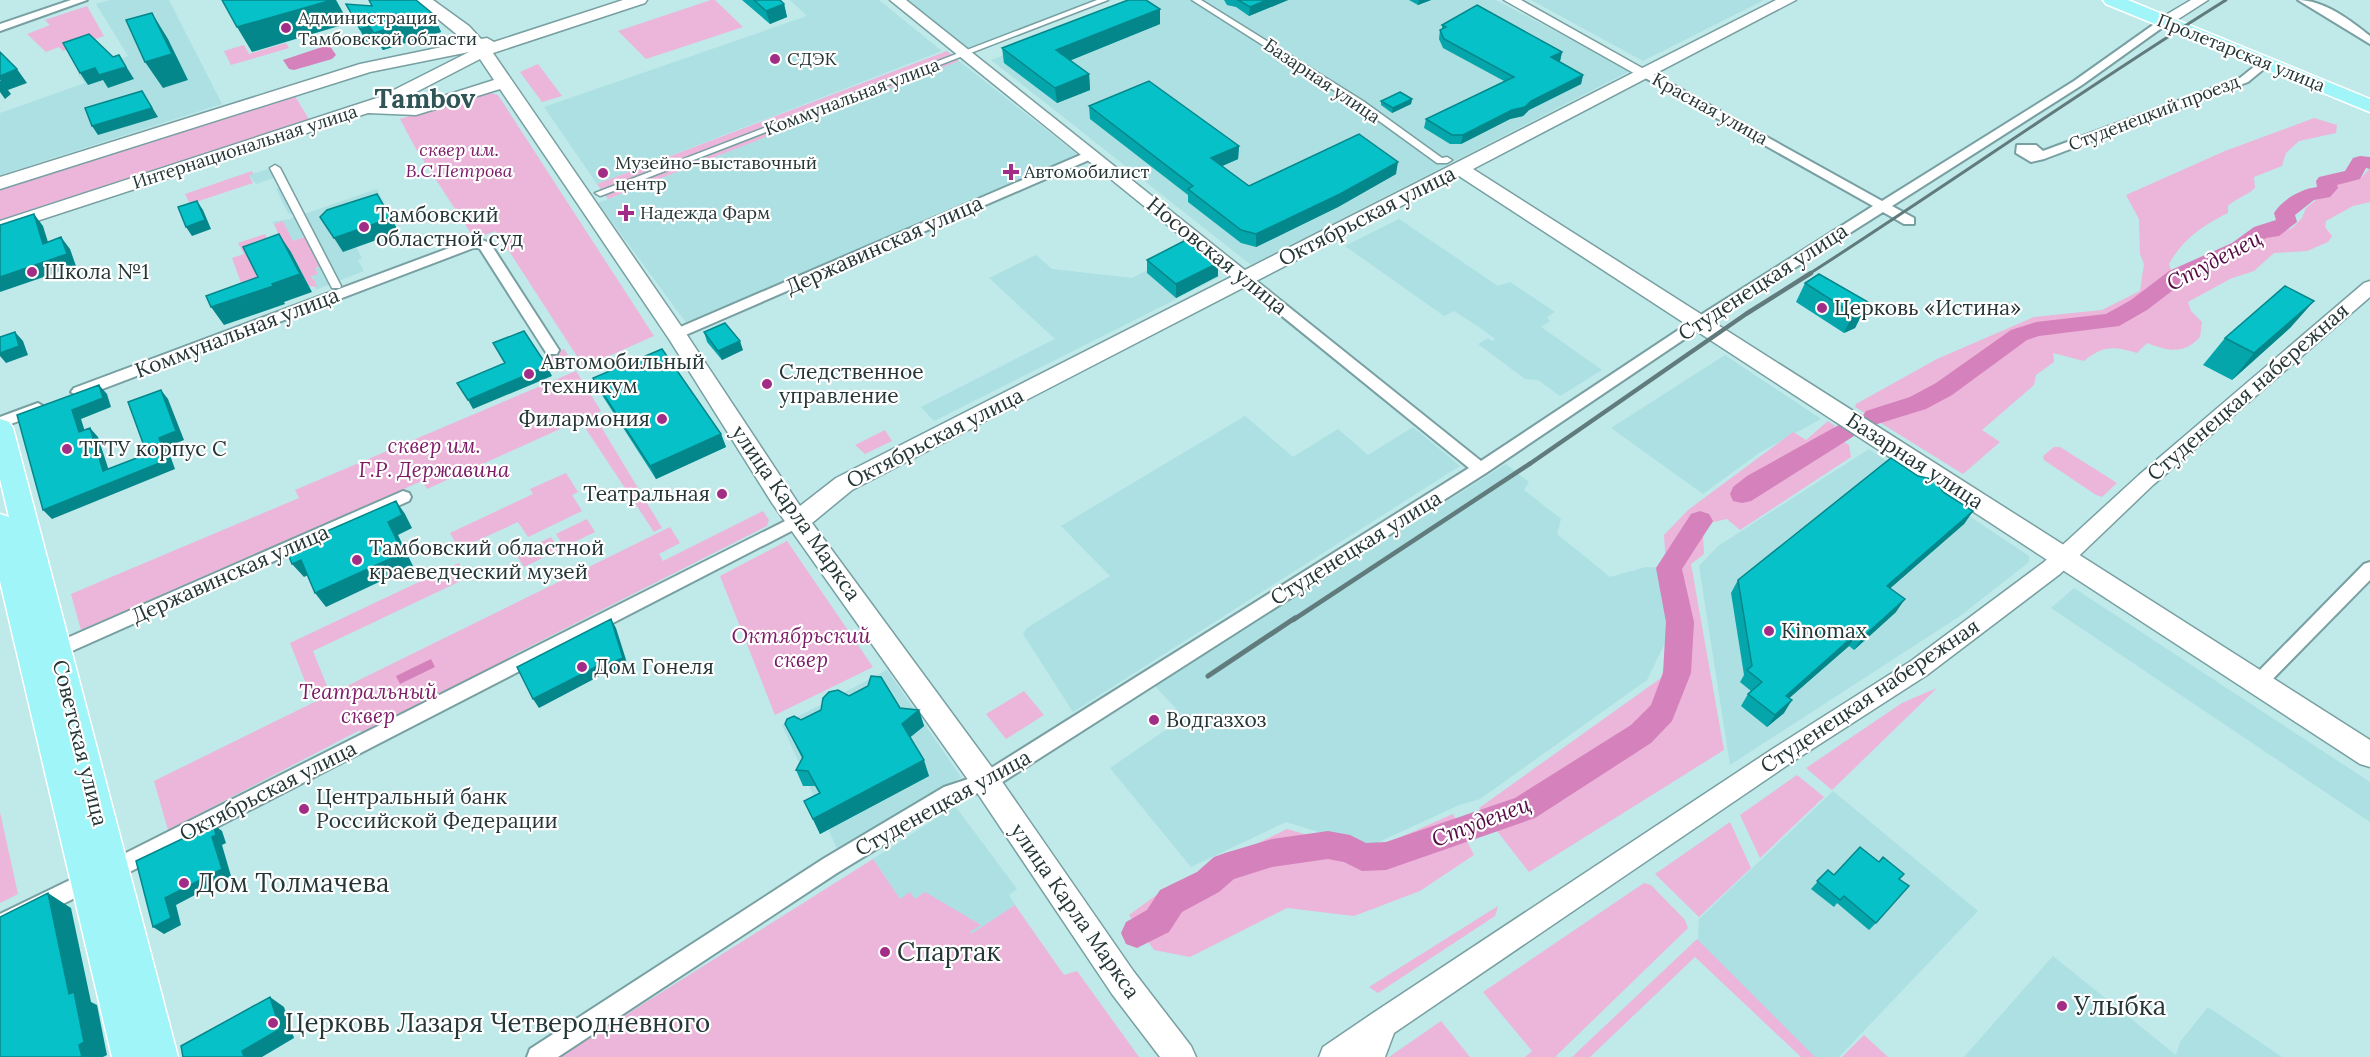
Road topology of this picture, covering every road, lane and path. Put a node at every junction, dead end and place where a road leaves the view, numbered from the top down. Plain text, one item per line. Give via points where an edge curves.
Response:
1 (82, 0) edge
2 (423, 0) edge
3 (619, 0) edge
4 (639, 0) edge
5 (897, 0) edge
6 (1104, 0) edge
7 (1196, 0) edge
8 (1511, 0) edge
9 (1788, 0) edge
10 (2112, 0) edge
11 (2201, 0) edge
12 (2303, 0) edge
13 (2164, 22) junction
14 (0, 28) edge
15 (462, 29) junction
16 (2370, 40) edge
17 (481, 48) junction
18 (963, 53) junction
19 (387, 63) junction
20 (2265, 63) junction
21 (366, 69) junction
22 (1644, 73) junction
23 (504, 81) junction
24 (399, 96) junction
25 (2370, 106) edge
26 (360, 110) junction
27 (1092, 154) junction
28 (2040, 156) dead end
29 (1453, 164) junction
30 (275, 168) dead end
31 (0, 183) edge
32 (600, 193) dead end
33 (1883, 205) junction
34 (1909, 221) dead end
35 (0, 227) edge
36 (1245, 279) junction
37 (336, 286) dead end
38 (2370, 286) edge
39 (1699, 322) junction
40 (676, 334) junction
41 (552, 350) dead end
42 (0, 423) edge
43 (0, 428) edge
44 (1480, 469) junction
45 (403, 497) dead end
46 (797, 521) junction
47 (0, 524) edge
48 (2063, 558) junction
49 (2370, 569) edge
50 (57, 650) junction
51 (2259, 682) junction
52 (2370, 755) edge
53 (986, 782) junction
54 (90, 881) junction
55 (0, 925) edge
56 (1383, 1023) junction
57 (130, 1057) edge
58 (160, 1057) edge
59 (538, 1057) edge
60 (1180, 1057) edge
61 (1333, 1057) edge
62 (1371, 1057) edge

1 - 14 street
2 - 15 main road, улица Карла Маркса
3 - 17 main road, Интернациональная улица
4 - 17 main road, Интернациональная улица
5 - 18 street, Носовская улица
6 - 18 street, Коммунальная улица
7 - 29 street, Базарная улица via 1360,103 1440,160
8 - 22 street, Красная улица
9 - 22 main road, Октябрьская улица
10 - 13 main road, Пролетарская улица
11 - 13 street
12 - 16 street
13 - 20 main road, Пролетарская улица
13 - 33 street, Студенецкая улица via 2068,89
15 - 17 main road, улица Карла Маркса
15 - 19 main road
17 - 19 main road, Интернациональная улица
17 - 23 main road, улица Карла Маркса
17 - 24 main road, Интернациональная улица
18 - 27 street, Носовская улица
18 - 32 street, Коммунальная улица
19 - 21 main road, Интернациональная улица
20 - 25 main road, Пролетарская улица
20 - 28 street, Студенецкий проезд via 2244,80
21 - 24 main road via 384,67 405,73 408,86
21 - 31 main road, Интернациональная улица
22 - 29 main road, Октябрьская улица
22 - 33 street, Красная улица
23 - 26 main road via 416,110
23 - 40 main road, улица Карла Маркса
24 - 26 main road, Интернациональная улица
26 - 35 main road, Интернациональная улица
27 - 36 street, Носовская улица
27 - 40 street, Державинская улица
29 - 36 main road, Октябрьская улица
29 - 39 main road, Базарная улица
30 - 37 street
33 - 34 street, Красная улица
33 - 39 street, Студенецкая улица
36 - 44 street, Носовская улица
36 - 46 main road, Октябрьская улица via 844,484
38 - 48 street, Студенецкая набережная via 2146,480
39 - 44 street, Студенецкая улица
39 - 48 main road, Базарная улица
40 - 46 main road, улица Карла Маркса
41 - 42 street, Коммунальная улица via 485,246 473,243
43 - 50 main road, Советская улица
44 - 53 street, Студенецкая улица
45 - 50 street, Державинская улица
46 - 53 main road, улица Карла Маркса
46 - 54 street, Октябрьская улица
47 - 54 main road, Советская улица
48 - 51 main road, Базарная улица
48 - 56 street, Студенецкая набережная via 1919,668
49 - 51 street
50 - 54 main road, Советская улица
51 - 52 main road, Базарная улица
53 - 59 street, Студенецкая улица via 951,793 830,866
53 - 60 main road, улица Карла Маркса via 1123,982
54 - 55 street, Октябрьская улица
54 - 57 main road, Советская улица
54 - 58 main road, Советская улица
56 - 61 street, Студенецкая набережная
56 - 62 street

